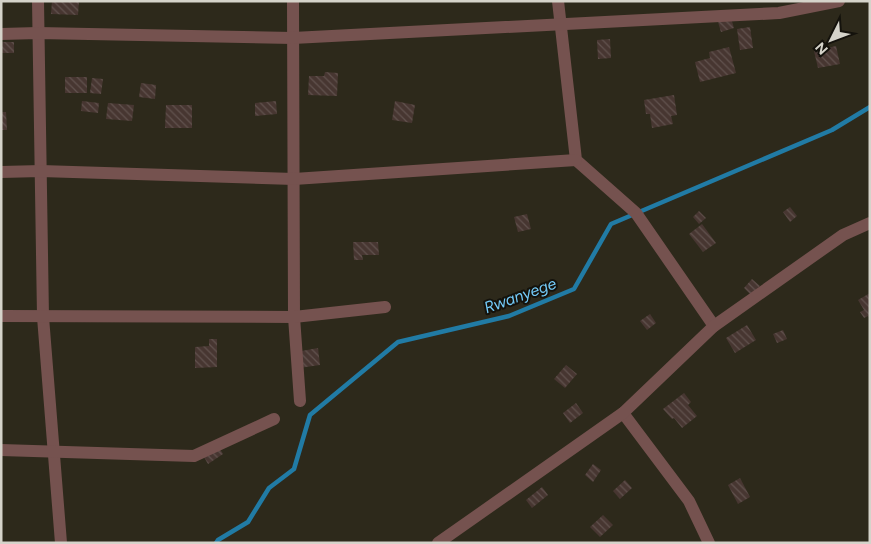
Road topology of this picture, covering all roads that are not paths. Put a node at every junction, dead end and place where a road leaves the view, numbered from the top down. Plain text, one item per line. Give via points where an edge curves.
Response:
1 (38, 1) edge
2 (293, 1) edge
3 (558, 1) edge
4 (839, 1) edge
5 (561, 24) junction
6 (38, 33) junction
7 (1, 34) edge
8 (293, 38) junction
9 (576, 160) junction
10 (41, 171) junction
11 (1, 172) edge
12 (294, 179) junction
13 (870, 223) edge
14 (385, 307) dead end
15 (1, 316) edge
16 (43, 316) junction
17 (294, 317) junction
18 (714, 326) junction
19 (300, 401) dead end
20 (623, 412) junction
21 (274, 419) dead end
22 (1, 450) edge
23 (55, 452) junction
24 (61, 543) edge
25 (438, 543) edge
26 (709, 543) edge

1 - 6 street
2 - 8 street
3 - 5 street
4 - 5 street via 779,13
5 - 8 street
5 - 9 street
6 - 7 street
6 - 8 street
6 - 10 street
8 - 12 street
9 - 12 street
9 - 18 street via 636,213
10 - 11 street
10 - 12 street
10 - 16 street
12 - 17 street
13 - 18 street via 843,235
14 - 17 street
15 - 16 street
16 - 17 street
16 - 23 street
17 - 19 street
18 - 20 street
20 - 25 street
20 - 26 street via 689,502
21 - 23 street via 194,456
22 - 23 street
23 - 24 street

